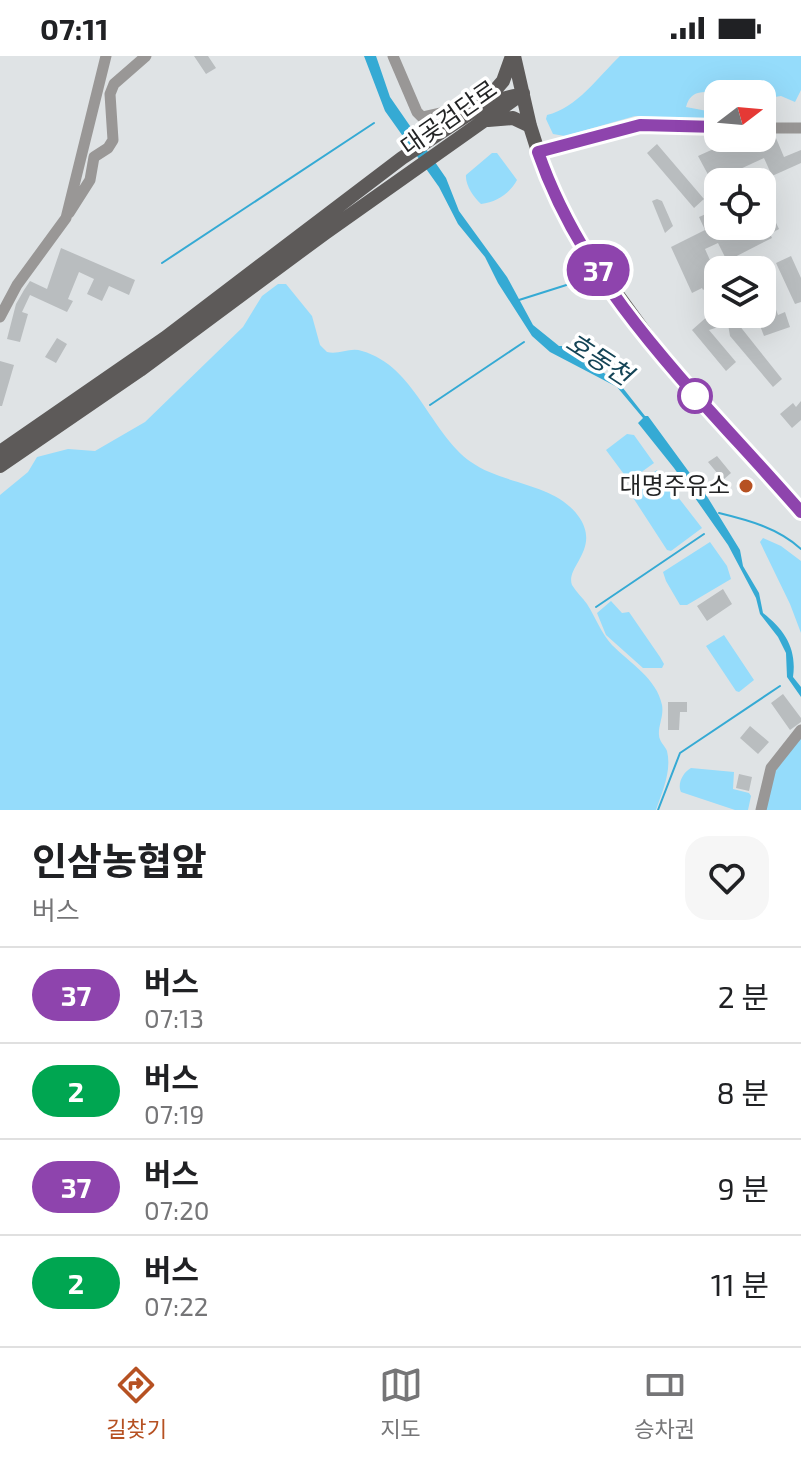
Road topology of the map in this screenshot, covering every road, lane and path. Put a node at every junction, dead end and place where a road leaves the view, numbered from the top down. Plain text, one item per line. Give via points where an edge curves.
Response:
1 (106, 56) edge
2 (146, 56) edge
3 (393, 56) edge
4 (513, 56) edge
5 (523, 93) junction
6 (484, 104) junction
7 (444, 115) dead end
8 (488, 120) junction
9 (530, 126) junction
10 (704, 127) edge
11 (776, 128) edge
12 (801, 128) edge
13 (440, 143) junction
14 (538, 152) junction
15 (66, 218) junction
16 (0, 317) edge
17 (0, 452) edge
18 (0, 466) edge
19 (801, 512) edge
20 (801, 730) edge
21 (761, 810) edge

1 - 15 street
2 - 15 street via 114,84 113,140 94,157 90,180
3 - 7 street via 417,112 422,117
4 - 5 main road
4 - 6 main road via 503,81
5 - 6 main road, 대곶검단로
5 - 8 main road, 대곶검단로
5 - 9 main road
6 - 13 main road, 대곶검단로
8 - 9 main road via 513,118
8 - 13 main road, 대곶검단로
9 - 14 main road
10 - 14 street via 640,125
11 - 12 street
13 - 17 main road, 대곶검단로 via 402,158 165,338
13 - 18 main road, 대곶검단로 via 412,171
14 - 19 main road via 561,209 623,306 676,375
15 - 16 street
20 - 21 street via 771,768

